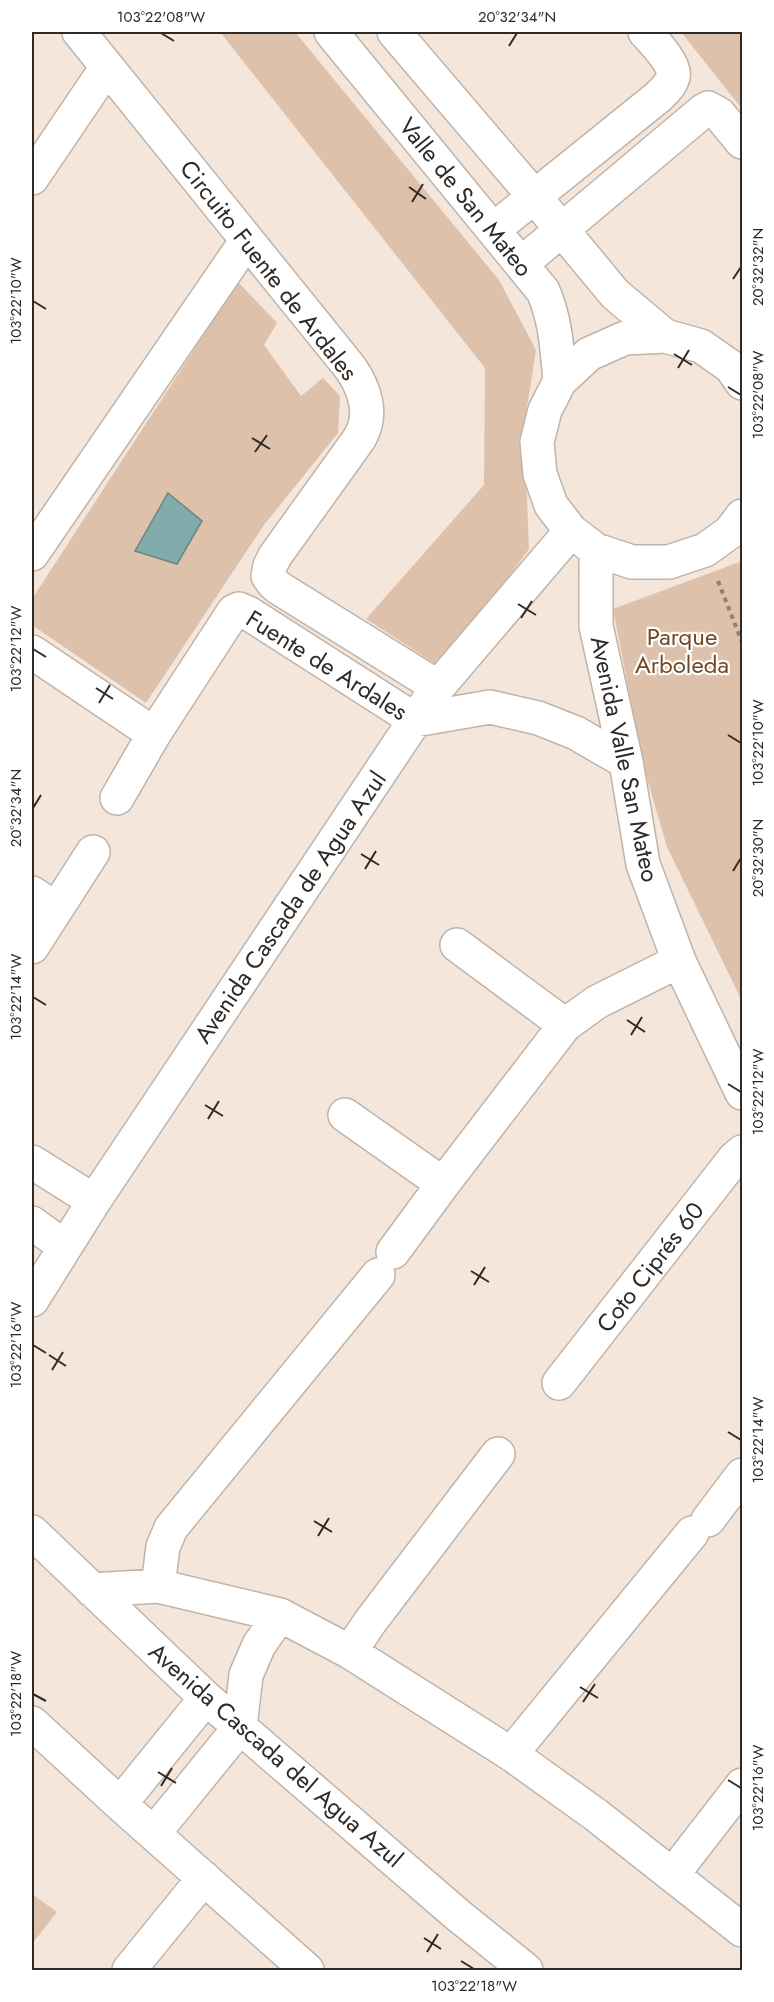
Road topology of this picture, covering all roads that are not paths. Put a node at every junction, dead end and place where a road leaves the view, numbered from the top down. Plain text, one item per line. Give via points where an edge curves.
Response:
1 (79, 32) edge
2 (331, 32) edge
3 (394, 32) edge
4 (645, 32) edge
5 (107, 67) junction
6 (742, 142) edge
7 (32, 178) edge
8 (534, 195) junction
9 (493, 230) junction
10 (561, 230) junction
11 (247, 240) junction
12 (521, 264) junction
13 (665, 336) junction
14 (560, 381) junction
15 (742, 383) edge
16 (742, 516) edge
17 (583, 540) junction
18 (32, 554) edge
19 (268, 576) joint
20 (32, 652) edge
21 (438, 687) junction
22 (415, 720) junction
23 (154, 734) junction
24 (626, 762) junction
25 (117, 798) dead end
26 (93, 852) dead end
27 (44, 901) edge
28 (457, 945) dead end
29 (32, 947) edge
30 (679, 960) junction
31 (565, 1025) junction
32 (742, 1093) edge
33 (345, 1115) dead end
34 (742, 1152) edge
35 (32, 1162) edge
36 (443, 1184) junction
37 (94, 1201) junction
38 (32, 1223) edge
39 (65, 1247) junction
40 (32, 1300) edge
41 (559, 1383) dead end
42 (498, 1454) dead end
43 (742, 1475) edge
44 (32, 1532) edge
45 (158, 1586) junction
46 (92, 1590) junction
47 (280, 1615) junction
48 (350, 1652) junction
49 (206, 1698) junction
50 (240, 1726) junction
51 (36, 1736) edge
52 (511, 1754) junction
53 (742, 1785) edge
54 (120, 1804) junction
55 (154, 1833) junction
56 (673, 1874) junction
57 (204, 1878) junction
58 (742, 1930) edge
59 (129, 1971) edge
60 (307, 1971) edge
61 (526, 1971) edge

1 - 5 street, Circuito Fuente de Ardales
2 - 9 street, Valle de San Mateo
3 - 8 street, Valle de San Mateo
4 - 8 street via 670,63 674,77 658,97
5 - 7 street
5 - 11 street, Circuito Fuente de Ardales
6 - 10 street via 719,114 708,108
8 - 9 street
8 - 10 street, Valle de San Mateo
9 - 12 street, Valle de San Mateo
10 - 12 street
10 - 13 street, Valle de San Mateo via 615,294
11 - 18 street
11 - 19 street, Circuito Fuente de Ardales via 356,376 366,410 359,439 274,556
12 - 14 street, Valle de San Mateo via 543,291 551,310
13 - 14 street via 625,338 589,354
13 - 15 street via 701,346 731,367
14 - 17 street via 544,410 537,442 540,474 551,505
16 - 17 street via 730,532 705,550 669,562 632,562
17 - 21 street, Avenida Cascada de Agua Azul
17 - 24 street, Avenida Valle San Mateo via 596,626
19 - 21 street, Fuente de Ardales via 279,588
20 - 23 street
21 - 22 street, Avenida Cascada de Agua Azul
22 - 23 street, Fuente de Ardales via 239,609 234,611
22 - 24 street via 490,707 538,718 576,733
22 - 37 street, Avenida Cascada de Agua Azul
23 - 25 street
24 - 30 street, Avenida Valle San Mateo via 643,864
26 - 27 street
27 - 29 street
28 - 31 street
30 - 31 street via 597,1002
30 - 32 street, Avenida Valle San Mateo
31 - 36 street
33 - 36 street
34 - 41 street, Coto Ciprés 60
35 - 37 street
36 - 45 street via 386,1264 171,1528 163,1547
37 - 39 street, Avenida Cascada de Agua Azul
38 - 39 street
39 - 40 street, Avenida Cascada de Agua Azul
42 - 48 street
43 - 52 street
44 - 46 street, Avenida Cascada del Agua Azul
45 - 46 street
45 - 47 street
46 - 49 street, Avenida Cascada del Agua Azul
47 - 48 street
47 - 50 street via 259,1645 246,1675
48 - 52 street
49 - 50 street, Avenida Cascada del Agua Azul
49 - 54 street
50 - 55 street
50 - 61 street, Avenida Cascada del Agua Azul
51 - 54 street
52 - 56 street
53 - 56 street
54 - 55 street
55 - 57 street
56 - 58 street
57 - 59 street
57 - 60 street

